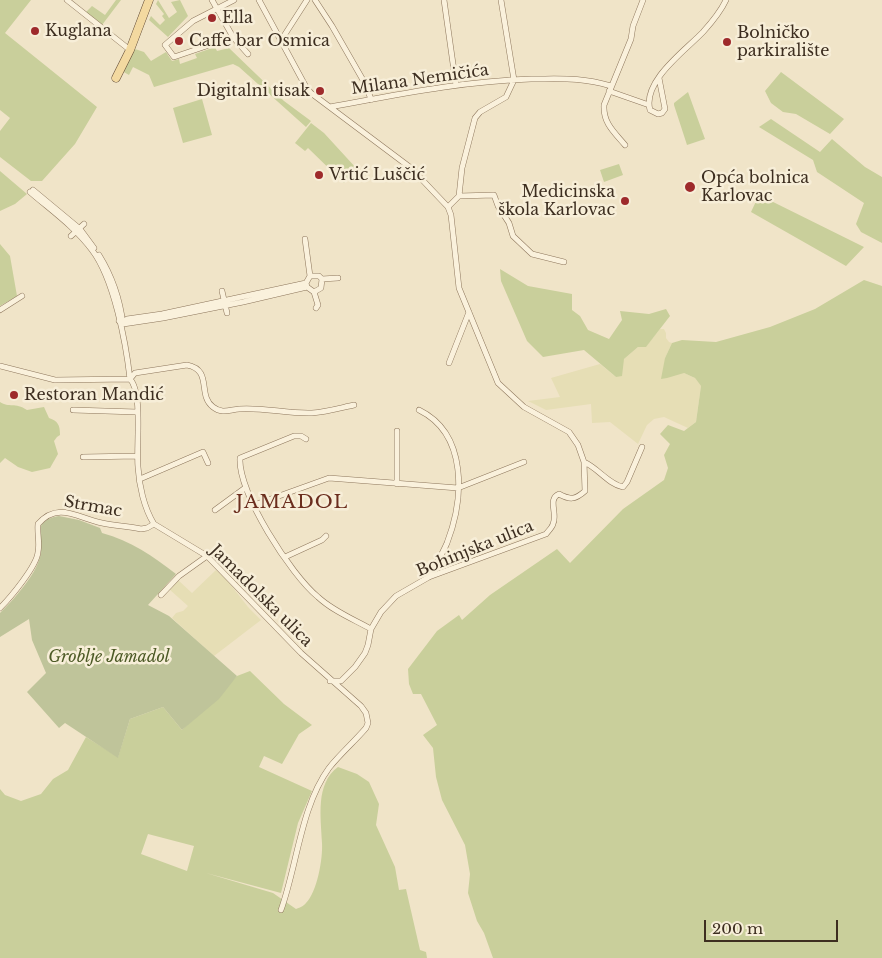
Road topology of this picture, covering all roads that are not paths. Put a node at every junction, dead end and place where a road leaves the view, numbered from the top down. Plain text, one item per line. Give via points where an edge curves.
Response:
1 (67, 0) edge
2 (149, 0) edge
3 (212, 0) edge
4 (234, 0) edge
5 (259, 0) edge
6 (307, 0) edge
7 (315, 0) edge
8 (444, 0) edge
9 (501, 0) edge
10 (643, 0) edge
11 (726, 0) edge
12 (218, 8) junction
13 (233, 37) junction
14 (280, 42) junction
15 (130, 50) junction
16 (248, 54) dead end
17 (116, 78) dead end
18 (659, 78) junction
19 (514, 80) junction
20 (456, 86) junction
21 (610, 88) junction
22 (371, 100) junction
23 (649, 105) junction
24 (330, 107) junction
25 (625, 145) dead end
26 (32, 191) dead end
27 (459, 196) junction
28 (448, 207) junction
29 (84, 224) dead end
30 (78, 230) junction
31 (71, 236) dead end
32 (305, 239) dead end
33 (564, 262) dead end
34 (313, 276) junction
35 (338, 278) dead end
36 (322, 281) junction
37 (307, 285) junction
38 (222, 291) dead end
39 (316, 293) junction
40 (22, 296) dead end
41 (225, 303) junction
42 (316, 308) dead end
43 (0, 310) edge
44 (469, 311) junction
45 (227, 313) dead end
46 (122, 314) junction
47 (127, 319) junction
48 (121, 322) junction
49 (449, 363) dead end
50 (0, 366) edge
51 (130, 379) junction
52 (354, 405) dead end
53 (73, 410) dead end
54 (419, 410) dead end
55 (137, 412) junction
56 (396, 431) dead end
57 (306, 439) dead end
58 (642, 447) dead end
59 (137, 456) junction
60 (82, 457) dead end
61 (524, 462) dead end
62 (584, 462) junction
63 (208, 464) dead end
64 (140, 479) junction
65 (397, 484) junction
66 (245, 488) junction
67 (458, 488) junction
68 (254, 505) junction
69 (215, 510) dead end
70 (154, 524) junction
71 (326, 536) dead end
72 (207, 556) junction
73 (285, 556) junction
74 (430, 577) junction
75 (161, 596) dead end
76 (0, 608) edge
77 (371, 628) junction
78 (330, 681) junction
79 (281, 910) dead end

1 - 15 street
2 - 15 main road
3 - 12 street
4 - 12 street
5 - 14 street
6 - 14 street
7 - 22 street via 367,87
8 - 20 street
9 - 19 street
10 - 21 street
11 - 18 street via 703,32
12 - 13 street
12 - 13 street via 193,21 165,45 174,58
13 - 16 street
14 - 24 street via 306,88
15 - 17 main road
18 - 23 street
18 - 23 street, Milana Nemičića via 665,108 662,113 654,113
19 - 20 street, Milana Nemičića
19 - 21 street, Milana Nemičića via 578,78
19 - 27 street via 506,97 475,118 462,168
20 - 22 street, Milana Nemičića
21 - 23 street, Milana Nemičića
21 - 25 street via 603,114
22 - 24 street, Milana Nemičića
24 - 28 street via 411,168
26 - 30 street
27 - 28 street
27 - 33 street via 494,195 513,236 532,254
28 - 44 street via 459,288
29 - 30 street
30 - 31 street
30 - 46 street via 106,265
30 - 48 street via 102,267
32 - 34 street
34 - 36 street via 319,276
34 - 37 street
35 - 36 street
36 - 39 street
37 - 39 street
37 - 41 street
38 - 41 street
39 - 42 street
40 - 43 street
41 - 45 street
41 - 47 street
41 - 48 street via 163,318
44 - 49 street
44 - 62 street via 498,383 524,407 569,432
46 - 47 street
46 - 48 street
47 - 48 street
48 - 51 street
50 - 51 street via 55,380
51 - 52 street via 135,373 187,365 195,367 202,374 211,406 224,412 251,408 314,413
51 - 55 street via 135,388
53 - 55 street
54 - 67 street via 430,415 447,435 457,458
55 - 59 street
56 - 65 street
57 - 66 street via 294,436 240,458
58 - 62 street via 623,487
59 - 60 street
59 - 64 street
61 - 67 street
62 - 74 street, Bohinjska ulica via 585,491 577,498 555,496 553,525 546,534
63 - 64 street via 203,452
64 - 70 street
65 - 67 street
65 - 68 street via 329,478
66 - 68 street
66 - 69 street
67 - 74 street via 451,531
68 - 73 street
70 - 72 street, Jamadolska ulica
70 - 76 street, Strmac via 141,529 60,512 44,517 38,524 37,559
71 - 73 street
72 - 75 street via 179,576
72 - 78 street, Jamadolska ulica
73 - 77 street via 303,584 319,599
74 - 77 street, Bohinjska ulica via 396,596 380,612
77 - 78 street, Bohinjska ulica via 368,645 355,667 342,681
78 - 79 street, Jamadolska ulica via 361,706 368,723 329,769 318,788 306,815

